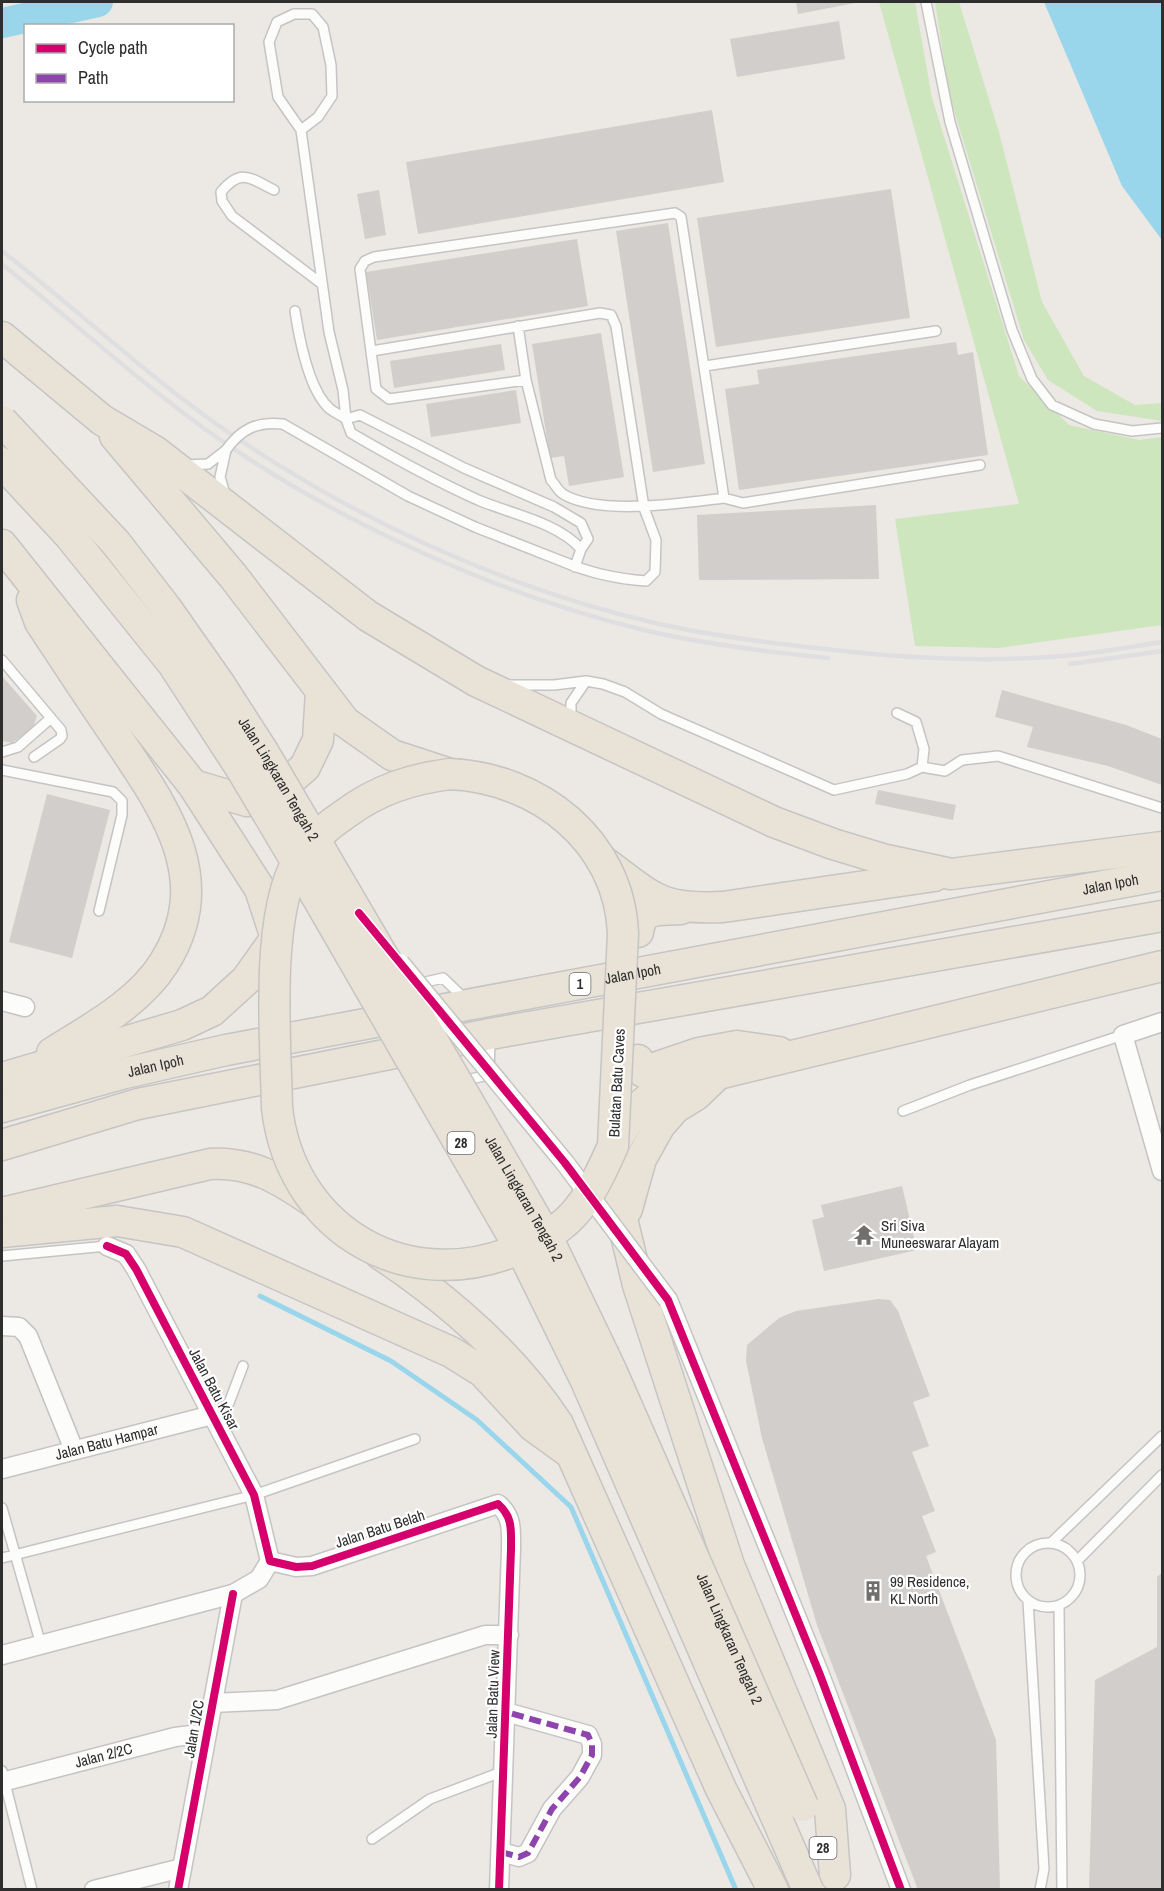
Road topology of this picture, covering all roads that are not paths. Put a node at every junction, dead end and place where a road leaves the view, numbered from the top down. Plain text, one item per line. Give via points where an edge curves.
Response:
1 (926, 2) edge
2 (301, 130) junction
3 (274, 190) dead end
4 (322, 284) junction
5 (296, 311) dead end
6 (518, 326) junction
7 (936, 331) dead end
8 (2, 337) edge
9 (372, 351) junction
10 (705, 366) junction
11 (525, 380) junction
12 (346, 419) junction
13 (102, 420) junction
14 (2, 421) edge
15 (1162, 428) edge
16 (226, 450) junction
17 (156, 452) junction
18 (2, 463) edge
19 (980, 465) dead end
20 (724, 498) junction
21 (644, 508) junction
22 (242, 521) junction
23 (581, 549) junction
24 (10, 556) edge
25 (575, 567) junction
26 (2, 660) edge
27 (476, 681) junction
28 (586, 681) junction
29 (321, 691) junction
30 (897, 713) dead end
31 (51, 718) junction
32 (572, 729) junction
33 (2, 752) edge
34 (34, 757) dead end
35 (922, 767) junction
36 (2, 770) edge
37 (450, 774) junction
38 (193, 785) junction
39 (1162, 807) edge
40 (1162, 847) edge
41 (604, 862) junction
42 (951, 873) junction
43 (1162, 875) edge
44 (689, 908) junction
45 (99, 911) dead end
46 (359, 913) junction
47 (1162, 916) edge
48 (276, 938) junction
49 (1162, 966) edge
50 (391, 990) dead end
51 (381, 992) dead end
52 (2, 1001) edge
53 (469, 1004) junction
54 (25, 1007) dead end
55 (371, 1022) junction
56 (1162, 1022) edge
57 (490, 1034) junction
58 (1123, 1035) junction
59 (797, 1054) junction
60 (12, 1074) edge
61 (718, 1074) junction
62 (409, 1076) dead end
63 (447, 1084) dead end
64 (437, 1087) dead end
65 (2, 1107) edge
66 (903, 1111) dead end
67 (2, 1145) edge
68 (613, 1146) junction
69 (1162, 1171) edge
70 (312, 1201) junction
71 (2, 1213) edge
72 (623, 1223) junction
73 (2, 1232) edge
74 (107, 1246) joint
75 (373, 1248) junction
76 (2, 1256) edge
77 (2, 1326) edge
78 (243, 1366) dead end
79 (212, 1415) junction
80 (1162, 1436) edge
81 (416, 1439) dead end
82 (74, 1450) junction
83 (572, 1454) junction
84 (2, 1469) edge
85 (1162, 1475) edge
86 (254, 1495) junction
87 (498, 1504) joint
88 (2, 1508) edge
89 (1052, 1542) junction
90 (17, 1555) junction
91 (2, 1558) edge
92 (1078, 1560) junction
93 (270, 1561) junction
94 (232, 1594) junction
95 (1028, 1600) junction
96 (1059, 1606) junction
97 (508, 1635) junction
98 (41, 1644) junction
99 (2, 1655) edge
100 (212, 1702) junction
101 (506, 1712) junction
102 (207, 1733) junction
103 (504, 1771) junction
104 (2, 1778) edge
105 (372, 1839) dead end
106 (501, 1852) junction
107 (182, 1868) junction
108 (838, 1882) edge
109 (32, 1890) edge
110 (94, 1890) edge
111 (178, 1890) edge
112 (499, 1890) edge
113 (773, 1890) edge
114 (808, 1890) edge
115 (901, 1890) edge
116 (1040, 1890) edge
117 (1062, 1890) edge

1 - 15 lane via 950,122 1011,330 1032,379 1053,405 1094,424 1132,432
2 - 2 lane via 278,97 269,42 276,22 294,14 312,14 323,27 331,65 332,96 318,117
2 - 4 lane
3 - 4 lane via 242,176 232,178 221,192 222,201 232,216
4 - 12 lane
5 - 12 lane via 300,348 321,396 329,408
6 - 9 lane
6 - 11 lane
6 - 21 lane via 600,313 611,315 616,326
7 - 10 lane
8 - 13 highway
9 - 10 lane via 360,269 365,261 675,213 681,217
9 - 11 lane via 376,389 389,399
10 - 20 lane
11 - 21 lane via 551,480 561,493 577,500
12 - 23 lane via 351,434 395,459 478,500 570,536
12 - 23 lane via 360,415 464,468 554,507 581,523 588,539
13 - 17 highway
13 - 29 highway via 207,544
14 - 46 highway, Jalan Lingkaran Tengah 2 / 28, bridge via 116,543 167,609 264,753
16 - 17 lane via 208,464 197,466 182,465
16 - 22 lane via 220,477 224,492
16 - 25 lane, bridge via 246,429 269,422 283,424 408,496
17 - 22 highway
18 - 114 highway, Jalan Lingkaran Tengah 2 / 28, bridge via 69,535 173,664 242,770 499,1209 586,1381
19 - 20 lane via 743,503
20 - 21 lane
21 - 25 lane via 657,540 652,578 634,580
22 - 27 highway via 368,616
23 - 25 lane
24 - 38 highway
24 - 60 highway via 40,622 168,817 179,846 185,880 178,932 153,978 128,1002
26 - 31 lane
27 - 28 lane via 526,686
27 - 32 highway
28 - 32 lane via 572,703
28 - 35 lane via 625,692 661,714 834,790
29 - 37 highway via 345,722 367,740 392,755
29 - 38 highway via 318,740 305,767 274,794 247,801
30 - 35 lane via 916,722 924,749
31 - 33 lane via 18,747
31 - 34 lane via 62,736
32 - 42 highway via 774,822 865,854
35 - 39 lane via 945,771 962,760 998,756
36 - 45 lane via 113,792 122,801
37 - 41 highway, Bulatan Batu Caves, bridge via 484,778 536,796 586,839
37 - 48 highway, Bulatan Batu Caves, bridge via 379,792 332,823 303,852 285,893
38 - 48 highway via 260,889
40 - 42 highway
41 - 44 highway via 651,898
41 - 68 highway, Bulatan Batu Caves, bridge via 622,914 623,933
42 - 44 highway via 844,891
43 - 53 highway, Jalan Ipoh / 1
44 - 59 highway via 646,913 641,918 639,1067 643,1072 699,1053 737,1046
46 - 108 highway, Jalan Lingkaran Tengah 2 / 28, bridge via 551,1245 611,1370
46 - 115 street, bridge via 565,1163 668,1300 806,1641
47 - 57 highway, 1
48 - 60 highway via 240,986 212,1011 182,1025
48 - 70 highway, Bulatan Batu Caves, bridge via 280,1131 292,1165
49 - 59 highway
50 - 53 lane via 444,978
51 - 55 lane
52 - 54 street
53 - 55 highway, Jalan Ipoh / 1
55 - 65 highway, Jalan Ipoh / 1 via 215,1052
56 - 58 street
57 - 63 lane via 489,1075
57 - 67 highway, 1 via 388,1060 138,1104
58 - 66 lane
58 - 69 street
59 - 61 highway
61 - 68 highway via 686,1077 654,1094 634,1111
61 - 72 highway via 675,1108 649,1141 634,1178
62 - 64 lane via 426,1089
68 - 72 highway
68 - 75 highway, Bulatan Batu Caves, bridge via 585,1200 571,1217 524,1247 474,1263 442,1266 410,1262
70 - 71 highway via 265,1171 237,1164 210,1164
70 - 75 highway, Bulatan Batu Caves, bridge via 340,1229
72 - 108 highway via 638,1285 729,1565 830,1809
73 - 83 highway via 117,1221 183,1232 451,1352 483,1372 533,1426
74 - 76 lane
74 - 79 street, Jalan Batu Kisar via 126,1254 136,1269
75 - 83 highway via 434,1291 519,1371 558,1424
77 - 82 street via 19,1327 28,1336
78 - 79 lane via 229,1402
79 - 82 street, Jalan Batu Hampar
79 - 86 street, Jalan Batu Kisar
80 - 89 lane
81 - 86 lane
82 - 84 street, Jalan Batu Hampar
83 - 113 highway via 716,1778
85 - 92 lane
86 - 90 lane
86 - 93 street, Jalan Batu Kisar
87 - 93 street, Jalan Batu Belah via 312,1566
87 - 97 street, Jalan Batu View via 511,1523
88 - 90 lane
89 - 92 lane via 1071,1551
89 - 95 lane via 1032,1546 1018,1562 1016,1583
90 - 91 lane
90 - 98 lane
92 - 96 lane via 1081,1571 1076,1593
93 - 94 street via 259,1580
94 - 98 street
94 - 100 street, Jalan 1/2C
95 - 96 lane via 1037,1606
95 - 116 lane via 1044,1869
96 - 117 lane
97 - 100 street via 485,1635 277,1700
97 - 101 street, Jalan Batu View
98 - 99 street
100 - 102 street, Jalan 1/2C
101 - 103 street, Jalan Batu View
101 - 106 street via 588,1735 592,1755 580,1777 552,1809 528,1853 519,1857
102 - 104 street, Jalan 2/2C
102 - 107 street, Jalan 1/2C
103 - 105 lane via 430,1799
103 - 106 street, Jalan Batu View
104 - 109 lane
106 - 112 street, Jalan Batu View
107 - 110 street
107 - 111 street, Jalan 1/2C

